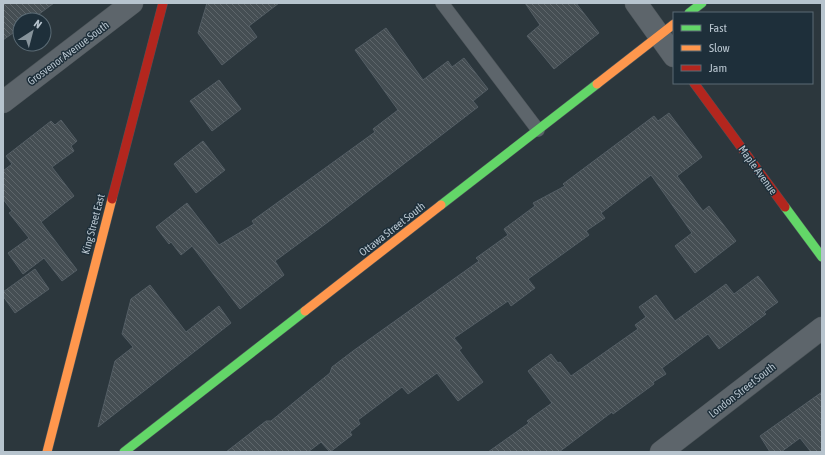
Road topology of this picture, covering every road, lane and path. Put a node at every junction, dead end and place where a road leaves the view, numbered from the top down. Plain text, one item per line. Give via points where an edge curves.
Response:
1 (132, 3) edge
2 (163, 3) edge
3 (442, 3) edge
4 (636, 3) edge
5 (702, 3) edge
6 (690, 12) edge
7 (666, 30) edge
8 (673, 53) edge
9 (695, 84) edge
10 (3, 102) edge
11 (538, 130) junction
12 (822, 257) edge
13 (822, 328) edge
14 (47, 452) edge
15 (124, 452) edge
16 (661, 452) edge

1 - 10 street, Grosvenor Avenue South
2 - 14 main road, King Street East
3 - 11 lane
4 - 7 street
5 - 6 main road
7 - 8 street
7 - 11 main road, Ottawa Street South
9 - 12 main road, Maple Avenue
11 - 15 main road, Ottawa Street South
13 - 16 street, London Street South

